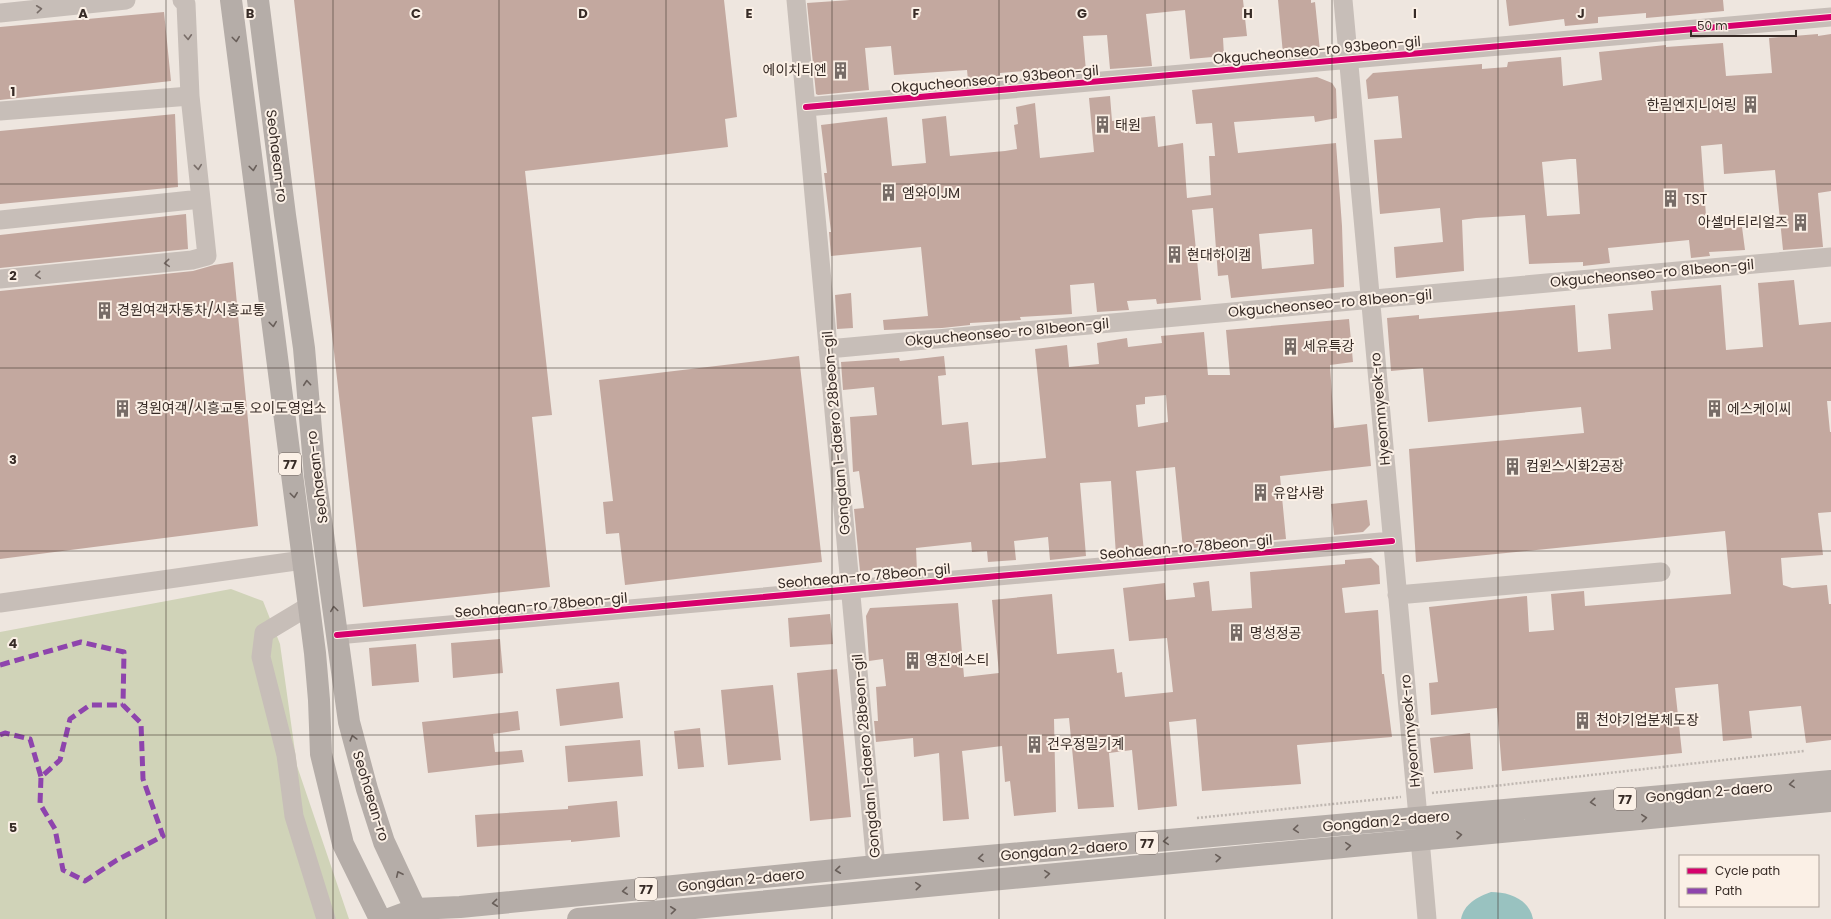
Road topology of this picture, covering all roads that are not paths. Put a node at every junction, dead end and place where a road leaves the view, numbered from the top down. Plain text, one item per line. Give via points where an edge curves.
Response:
1 (126, 0) edge
2 (182, 0) edge
3 (231, 0) edge
4 (258, 0) edge
5 (796, 0) edge
6 (1342, 0) edge
7 (0, 13) edge
8 (1831, 17) edge
9 (1348, 60) junction
10 (190, 96) junction
11 (806, 107) junction
12 (0, 111) edge
13 (201, 199) junction
14 (0, 220) edge
15 (1831, 257) edge
16 (0, 279) edge
17 (1370, 299) junction
18 (828, 349) junction
19 (1392, 541) junction
20 (302, 560) junction
21 (1661, 572) dead end
22 (851, 589) junction
23 (1397, 594) junction
24 (0, 603) edge
25 (308, 606) junction
26 (337, 635) junction
27 (1831, 781) edge
28 (1831, 801) edge
29 (1418, 817) junction
30 (1420, 839) junction
31 (876, 866) junction
32 (879, 890) junction
33 (717, 912) edge
34 (418, 914) edge
35 (326, 919) edge
36 (380, 919) edge
37 (389, 919) edge
38 (578, 919) edge
39 (1427, 919) edge

7 -> 1 street
2 -> 10 street via 186,4
3 -> 20 main road, Seohaean-ro / 77
26 -> 4 main road, Seohaean-ro / 77 via 316,476 304,348
5 - 11 street, Gongdan 1-daero 28beon-gil
6 - 9 street, Hyeomnyeok-ro
8 - 9 street, Okgucheonseo-ro 93beon-gil
9 - 11 street, Okgucheonseo-ro 93beon-gil
9 - 17 street, Hyeomnyeok-ro
10 - 12 street
10 -> 13 street
11 - 18 street, Gongdan 1-daero 28beon-gil
13 - 14 street
13 -> 16 street via 207,256 192,260
15 - 17 street, Okgucheonseo-ro 81beon-gil
17 - 18 street, Okgucheonseo-ro 81beon-gil
17 - 19 street, Hyeomnyeok-ro
18 - 22 street, Gongdan 1-daero 28beon-gil
19 - 22 street, Seohaean-ro 78beon-gil
19 - 23 street, Hyeomnyeok-ro
20 - 24 street
20 - 25 main road, Seohaean-ro / 77
21 - 23 street
22 - 26 street, Seohaean-ro 78beon-gil
22 - 31 street, Gongdan 1-daero 28beon-gil
23 - 29 street, Hyeomnyeok-ro
25 - 35 street via 264,633 262,657 286,755 294,816
25 - 36 main road, Seohaean-ro / 77 via 319,700 321,754 343,844
34 -> 26 main road, Seohaean-ro / 77 via 384,842 367,789 349,722
27 -> 29 main road, Gongdan 2-daero / 77
30 -> 28 main road, Gongdan 2-daero / 77
29 - 30 main road
29 -> 31 main road, Gongdan 2-daero / 77
32 -> 30 main road, Gongdan 2-daero / 77
30 - 39 street
31 - 32 main road
31 -> 34 main road, Gongdan 2-daero / 77 via 460,907
32 - 33 main road, Gongdan 2-daero / 77
38 -> 33 main road, Gongdan 2-daero / 77
34 - 37 main road, Gongdan 2-daero

